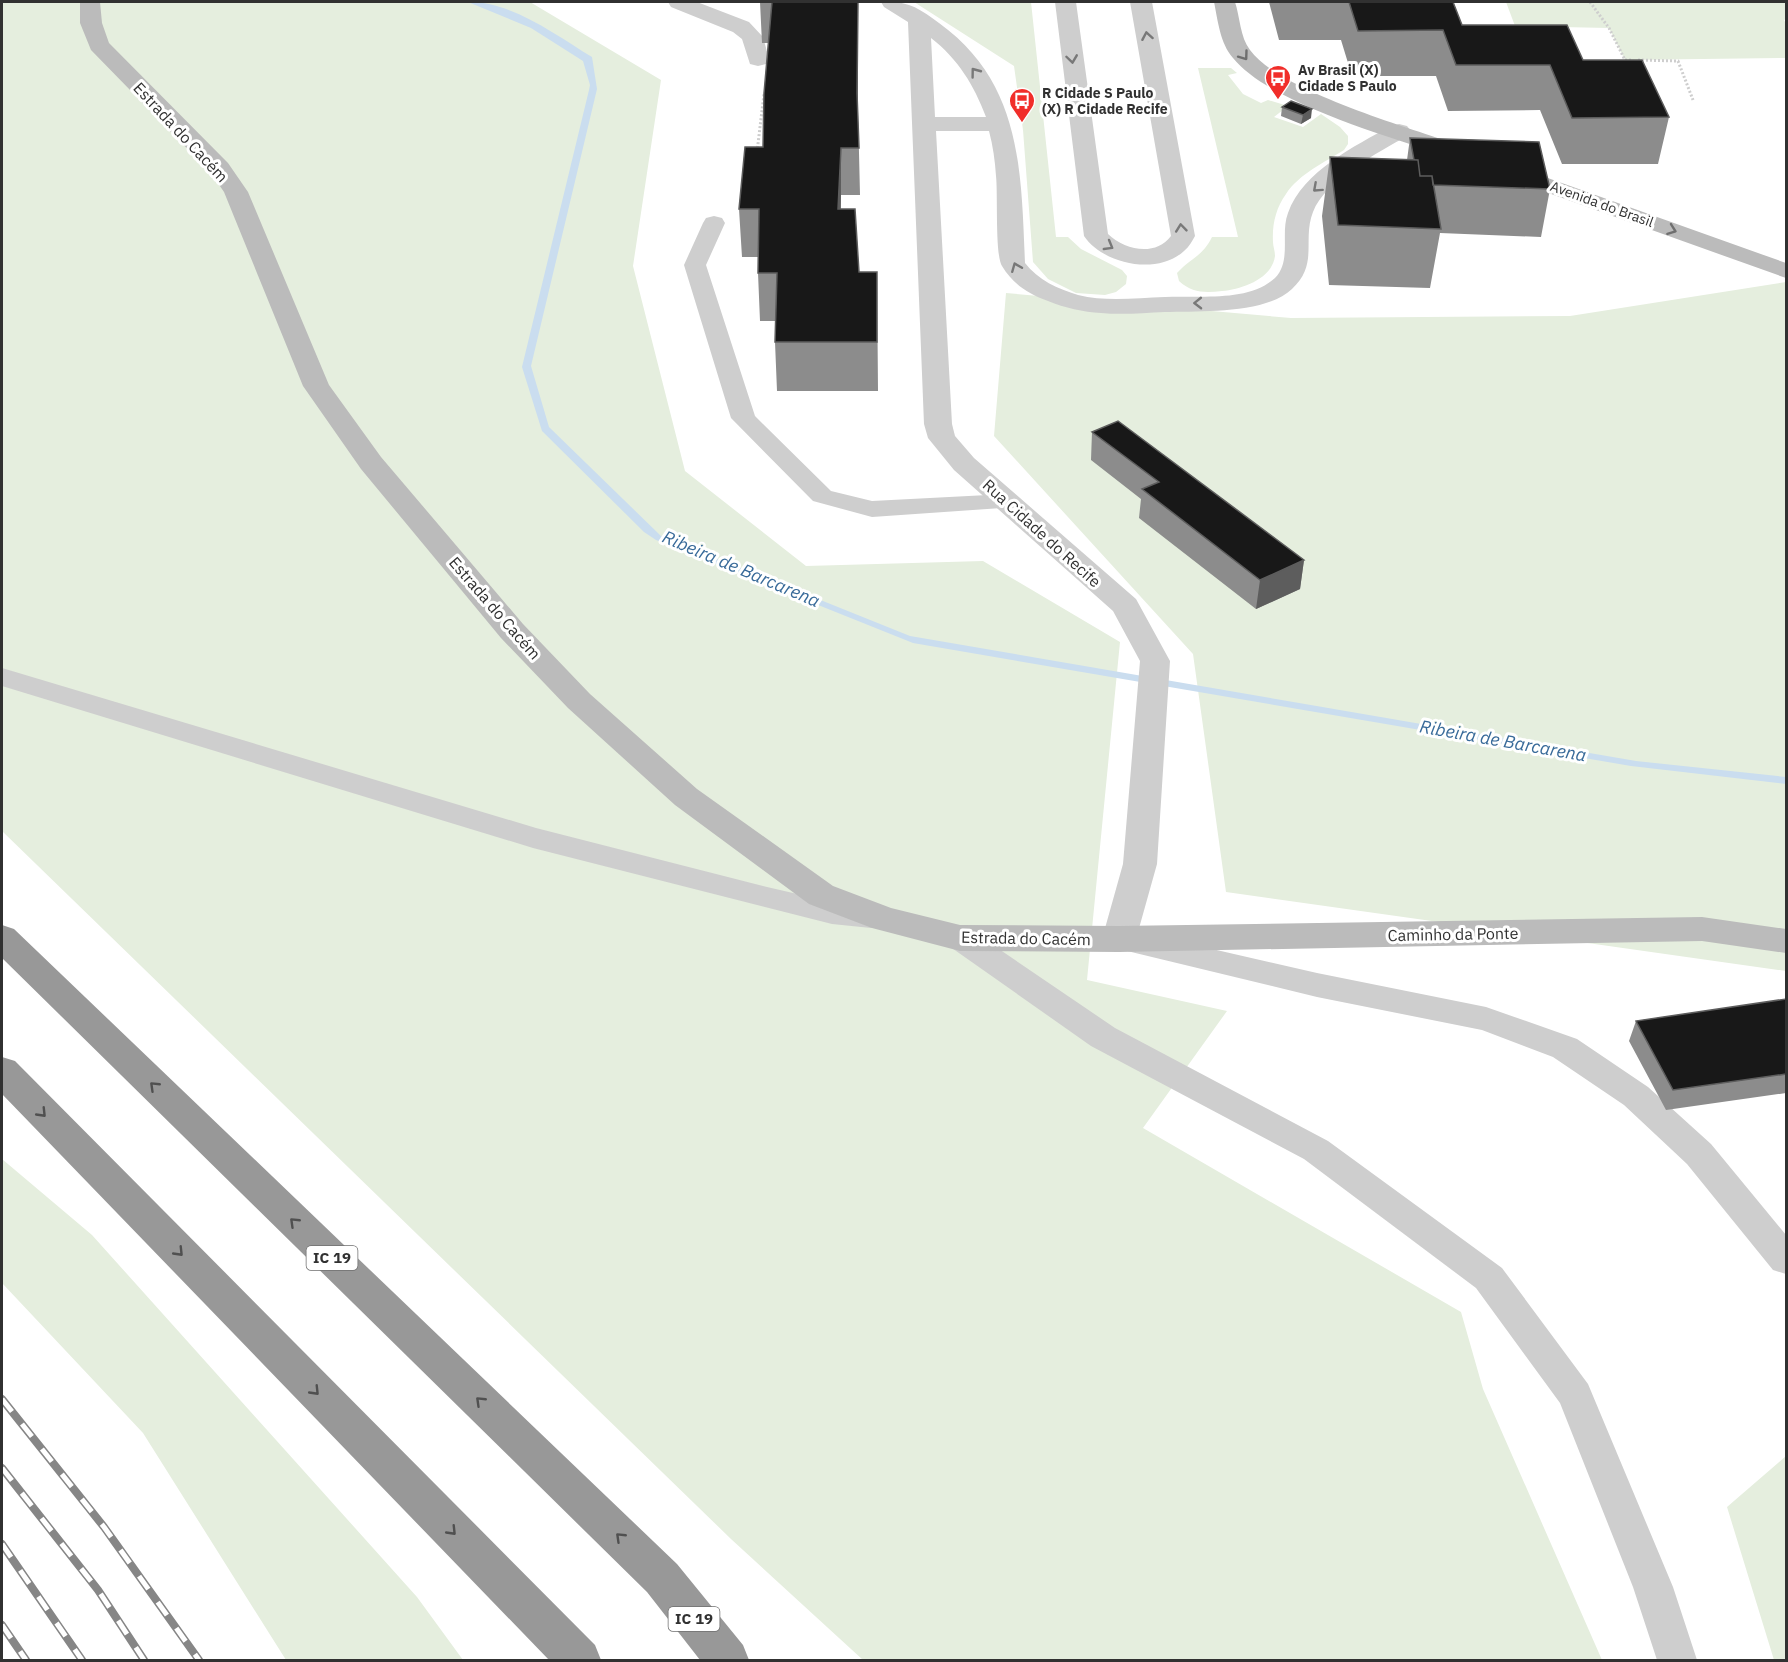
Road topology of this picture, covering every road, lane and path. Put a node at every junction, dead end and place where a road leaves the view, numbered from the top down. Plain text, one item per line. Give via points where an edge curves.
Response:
1 (90, 2) edge
2 (679, 2) edge
3 (892, 2) edge
4 (1065, 2) edge
5 (1141, 2) edge
6 (1225, 2) edge
7 (1590, 2) edge
8 (919, 20) junction
9 (758, 59) joint
10 (1693, 100) dead end
11 (1001, 123) junction
12 (924, 124) junction
13 (1399, 131) junction
14 (757, 152) edge
15 (714, 223) dead end
16 (1786, 271) edge
17 (1147, 280) junction
18 (1007, 502) junction
19 (2, 677) edge
20 (884, 919) junction
21 (2, 938) edge
22 (960, 938) junction
23 (1119, 939) junction
24 (1786, 941) edge
25 (2, 1071) edge
26 (1786, 1260) edge
27 (579, 1660) edge
28 (727, 1660) edge
29 (1677, 1660) edge

1 - 20 street, Estrada do Cacém via 91,24 99,45 220,168 236,192 316,386 334,413 370,463 512,631 579,701 686,797 821,895
2 - 9 street via 741,27 752,37
3 - 8 street
4 -> 17 street via 1096,236 1122,254
17 -> 5 street via 1158,255 1172,249 1183,236
6 -> 13 street, Avenida do Brasil via 1234,38 1250,64 1273,81
7 - 10 path via 1625,60 1678,61
11 -> 8 street via 991,95 969,64 954,46
8 - 12 street, Rua Cidade do Recife
9 - 14 path via 768,66
11 - 12 street
17 -> 11 street via 1078,302 1043,291 1021,277 1012,263 1008,165
12 - 18 street, Rua Cidade do Recife via 938,424 949,448
13 -> 16 street, Avenida do Brasil
13 -> 17 street via 1319,185 1305,200 1299,216 1298,261 1284,282 1266,293 1228,303
15 - 18 lane via 695,265 743,418 822,496 872,509
18 - 23 street, Rua Cidade do Recife via 1125,606 1155,661 1140,864
19 - 20 lane via 533,838 767,898
20 - 22 street, Estrada do Cacém
28 -> 21 highway, IC 19 via 662,1578
22 - 23 street, Estrada do Cacém
22 - 29 lane via 1103,1037 1316,1150 1489,1278 1575,1395 1653,1587
23 - 24 street, Caminho da Ponte via 1702,930
23 - 26 lane via 1317,985 1486,1018 1565,1048 1636,1096 1699,1154
25 -> 27 highway

